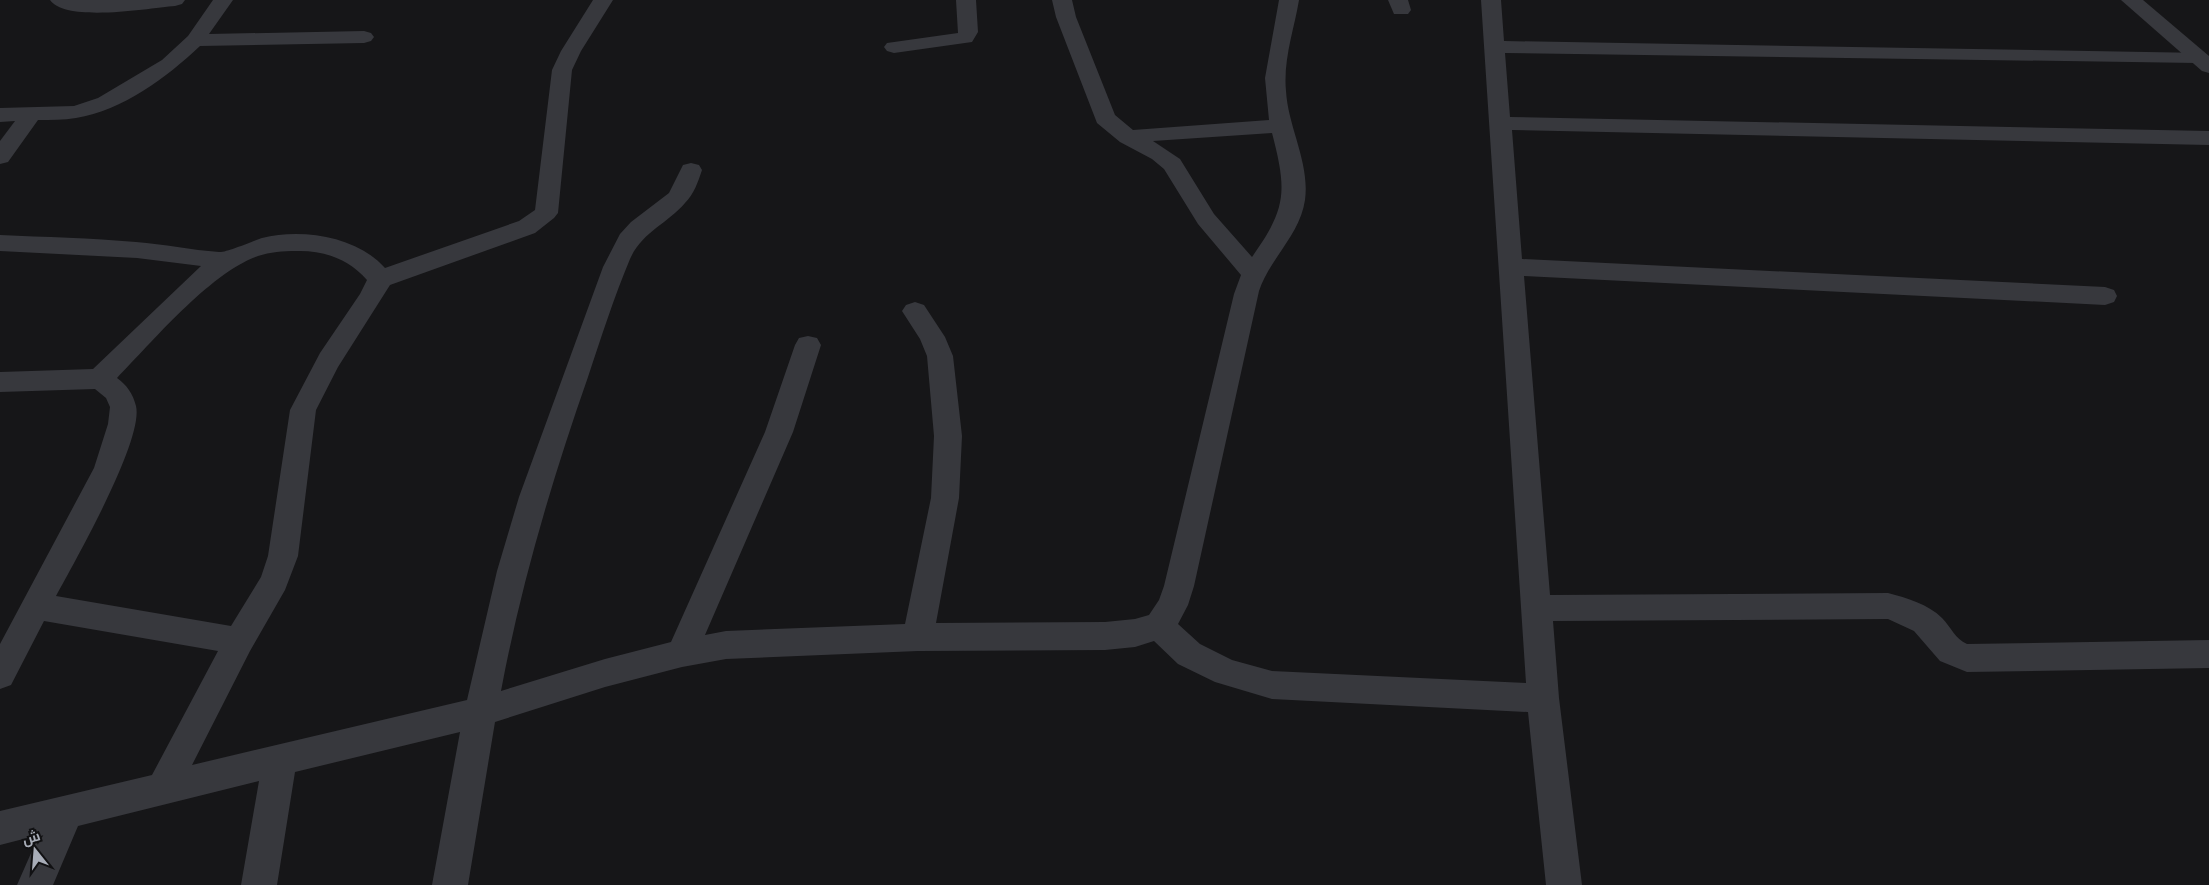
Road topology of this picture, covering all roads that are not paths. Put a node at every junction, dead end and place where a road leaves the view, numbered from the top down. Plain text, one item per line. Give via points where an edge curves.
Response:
1 (60, 0) edge
2 (175, 0) edge
3 (223, 0) edge
4 (603, 0) edge
5 (966, 0) edge
6 (1062, 0) edge
7 (1289, 0) edge
8 (1491, 0) edge
9 (2131, 0) edge
10 (364, 37) dead end
11 (195, 40) junction
12 (894, 47) dead end
13 (1495, 47) junction
14 (2203, 62) edge
15 (31, 114) junction
16 (0, 115) edge
17 (1501, 123) junction
18 (1281, 126) junction
19 (1128, 137) junction
20 (2209, 138) edge
21 (0, 157) edge
22 (691, 170) dead end
23 (0, 243) edge
24 (223, 261) junction
25 (1511, 267) junction
26 (1254, 273) junction
27 (380, 279) junction
28 (2105, 296) dead end
29 (915, 311) dead end
30 (808, 345) dead end
31 (100, 379) junction
32 (0, 382) edge
33 (36, 606) junction
34 (1537, 608) junction
35 (1159, 626) junction
36 (918, 637) junction
37 (238, 641) junction
38 (682, 653) junction
39 (2209, 654) edge
40 (0, 675) edge
41 (1544, 698) junction
42 (480, 712) junction
43 (280, 759) junction
44 (162, 789) junction
45 (67, 811) junction
46 (0, 828) edge
47 (36, 885) edge
48 (259, 885) edge
49 (450, 885) edge
50 (1564, 885) edge

1 - 2 street via 68,5 93,6
3 - 11 street
4 - 27 street via 568,54 562,70 546,213 527,227
5 - 12 street via 968,32 965,38
6 - 19 street via 1105,118
7 - 18 street via 1276,62 1275,92
8 - 13 street
9 - 14 street
10 - 11 street
11 - 15 street via 169,64 106,103 75,112
13 - 14 street
13 - 17 street
15 - 16 street
15 - 21 street
17 - 20 street
17 - 25 street
18 - 19 street
18 - 26 street via 1293,174 1290,213 1278,242
19 - 26 street via 1172,164 1206,219
22 - 42 street via 680,197 639,228 619,257 564,401 523,531
23 - 24 street via 137,250
24 - 27 street via 250,248 273,244 320,244 361,258
24 - 31 street via 202,277
25 - 28 street
25 - 34 street
26 - 35 street via 1246,294 1179,586 1173,604
27 - 37 street via 366,307 320,376 303,410 283,556 274,580
29 - 36 street via 940,356 948,436 945,498
30 - 38 street via 779,432
31 - 32 street
31 - 33 street via 117,392 123,408 117,446
33 - 37 street
33 - 40 street
34 - 39 street via 1888,606 1901,609 1924,622 1949,650 1967,658
34 - 41 street
35 - 36 street via 1135,633 1105,636
35 - 41 street via 1189,654 1226,672 1272,685
36 - 38 street via 767,642
37 - 44 street
38 - 42 street
41 - 50 street
42 - 43 street
42 - 49 street
43 - 44 street
43 - 48 street
44 - 45 street
45 - 46 street
45 - 47 street

